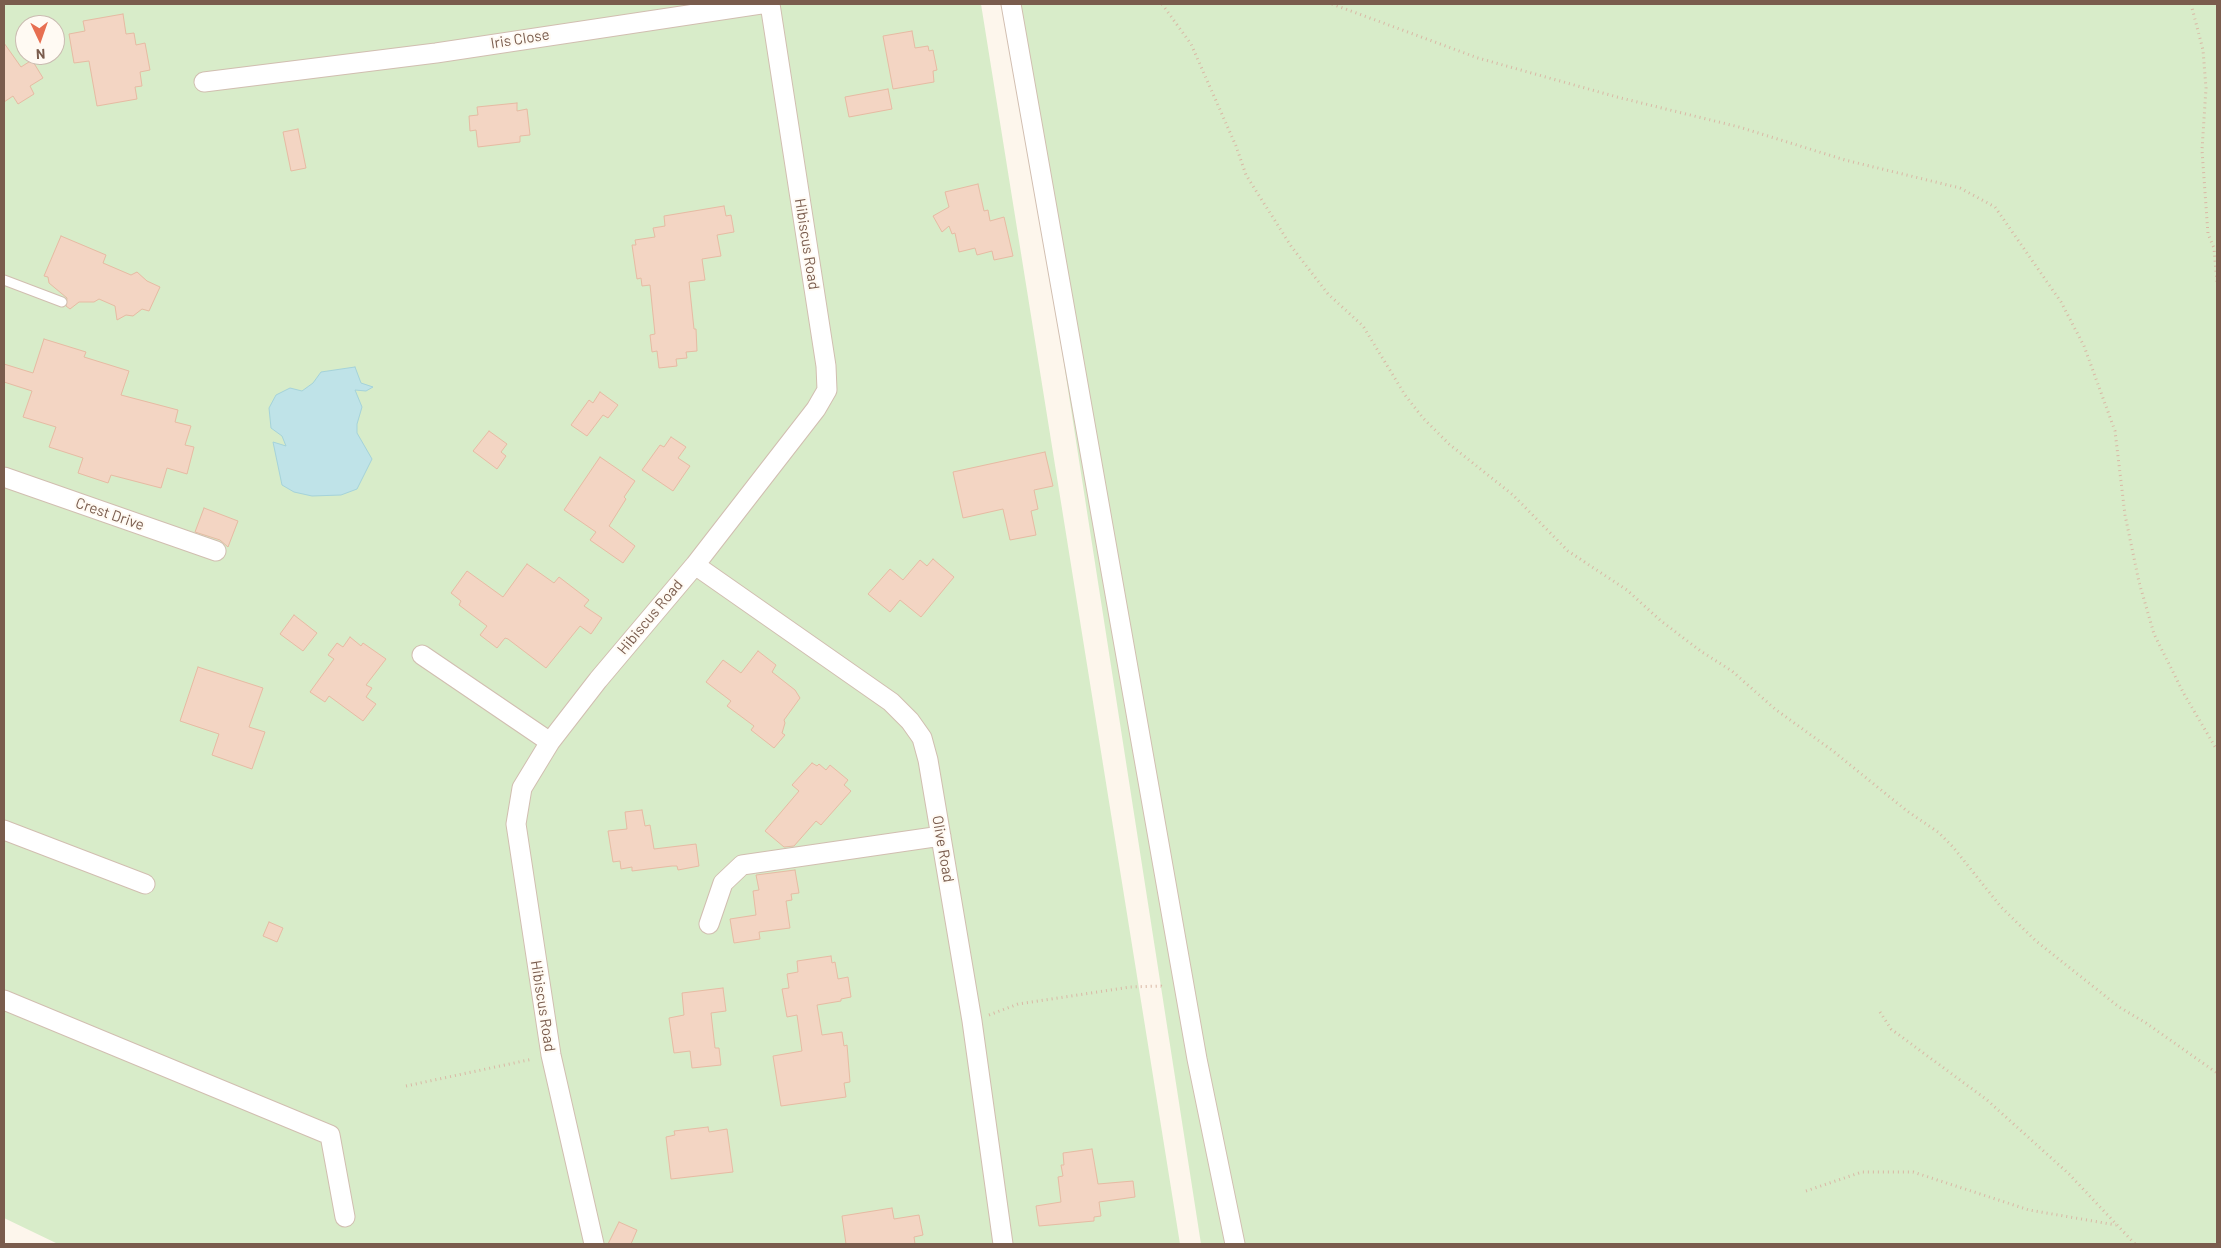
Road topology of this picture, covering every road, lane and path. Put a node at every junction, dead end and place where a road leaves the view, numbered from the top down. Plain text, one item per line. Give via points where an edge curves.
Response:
1 (761, 4) edge
2 (770, 4) edge
3 (1011, 4) edge
4 (1162, 4) edge
5 (1332, 4) edge
6 (2190, 4) edge
7 (204, 82) dead end
8 (4, 280) edge
9 (2217, 283) edge
10 (62, 302) dead end
11 (4, 476) edge
12 (216, 551) dead end
13 (695, 564) junction
14 (422, 655) dead end
15 (550, 742) junction
16 (2217, 750) edge
17 (4, 830) edge
18 (941, 836) junction
19 (145, 884) dead end
20 (710, 924) dead end
21 (1187, 998) junction
22 (4, 1000) edge
23 (1880, 1012) dead end
24 (972, 1021) junction
25 (551, 1055) junction
26 (2217, 1073) edge
27 (406, 1086) dead end
28 (1806, 1191) dead end
29 (345, 1217) dead end
30 (2116, 1225) junction
31 (594, 1244) edge
32 (1003, 1244) edge
33 (1235, 1244) edge
34 (2135, 1244) edge

1 - 7 street, Iris Close via 436,53
2 - 13 street, Hibiscus Road via 826,366 827,390 816,409
3 - 21 street
4 - 26 path via 1191,44 1246,175 1286,239 1328,294 1363,326 1422,418 1513,495 1568,551 1627,590 1661,622 1732,671 1775,709 1938,832 2001,908 2036,941 2119,1007
5 - 16 path via 1478,58 1960,188 1995,207 2061,302 2084,346 2115,431 2125,514 2154,634
6 - 9 path via 2203,50 2206,88 2202,150 2208,234 2214,248
8 - 10 lane
11 - 12 street, Crest Drive
13 - 15 street, Hibiscus Road
13 - 18 street, Olive Road via 891,702 910,721 922,738 926,752
14 - 15 street
15 - 25 street, Hibiscus Road via 522,788 516,824
17 - 19 street
18 - 20 street via 742,864 723,883
18 - 24 street, Olive Road
21 - 24 path via 1161,986 1130,987 1018,1004
21 - 33 street
22 - 29 street via 330,1135
23 - 30 path via 1891,1029 1986,1100 2062,1168
24 - 32 street, Olive Road
25 - 27 path
25 - 31 street, Hibiscus Road
28 - 30 path via 1862,1172 1913,1172 2029,1210
30 - 34 path

